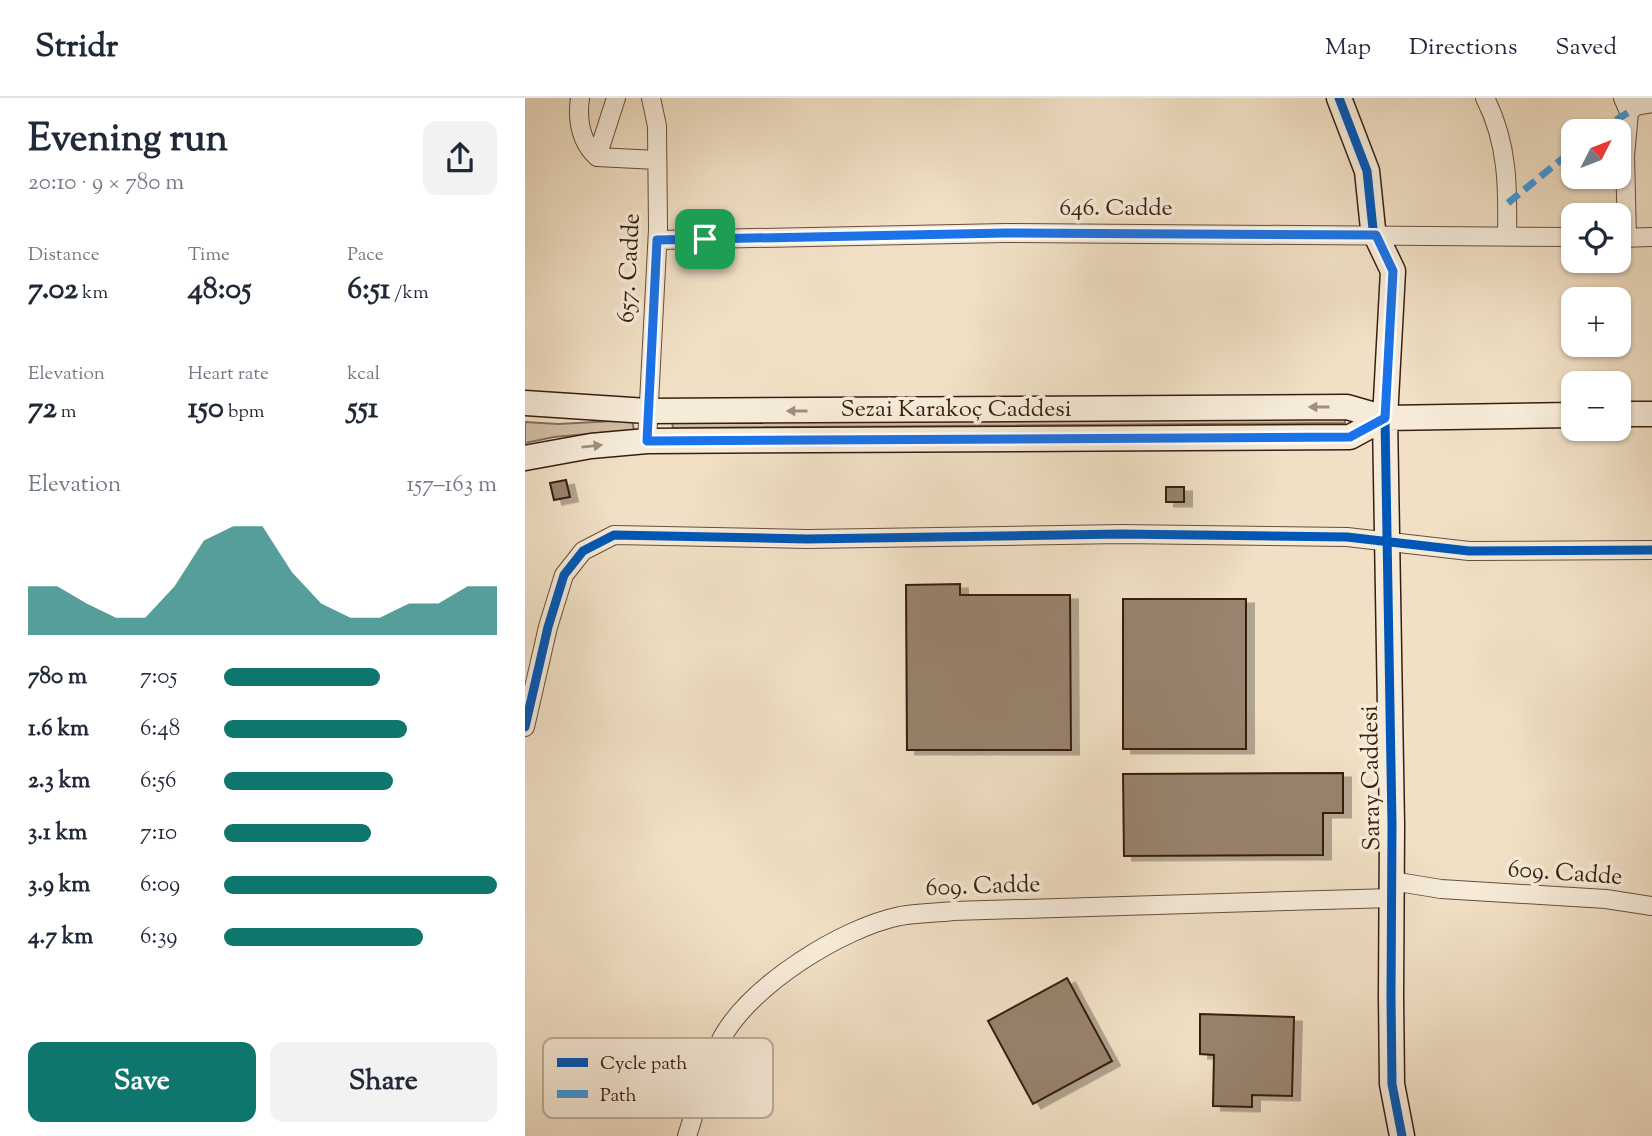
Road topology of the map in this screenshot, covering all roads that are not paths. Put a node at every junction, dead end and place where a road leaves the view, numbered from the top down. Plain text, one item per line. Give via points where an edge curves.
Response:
1 (580, 98) edge
2 (615, 98) edge
3 (651, 98) edge
4 (1339, 98) edge
5 (1486, 98) edge
6 (1652, 103) edge
7 (1626, 105) edge
8 (597, 157) junction
9 (657, 160) junction
10 (1624, 203) edge
11 (1376, 235) junction
12 (1507, 237) junction
13 (1561, 237) edge
14 (1652, 237) edge
15 (1631, 238) edge
16 (657, 240) junction
17 (525, 403) edge
18 (647, 411) junction
19 (1631, 414) edge
20 (1652, 414) edge
21 (1561, 415) edge
22 (1385, 418) junction
23 (647, 441) junction
24 (525, 458) edge
25 (1388, 543) junction
26 (1652, 550) edge
27 (525, 727) edge
28 (1392, 890) junction
29 (1652, 906) edge
30 (724, 1038) edge
31 (693, 1118) edge
32 (687, 1136) edge
33 (1402, 1136) edge

1 - 8 street via 577,120
2 - 8 street
3 - 9 street, 657. Cadde
4 - 11 street, Saray Caddesi via 1367,171 1370,221
5 - 12 street via 1503,144
6 - 7 street
7 - 10 street
8 - 9 street
9 - 16 street, 657. Cadde
11 - 12 street, 646. Cadde
11 - 16 street, 646. Cadde via 1005,233
11 - 22 street, Saray Caddesi via 1393,271
12 - 13 street, 646. Cadde
14 - 15 street
16 - 18 street, 657. Cadde
17 - 18 street, Sezai Karakoç Caddesi
22 -> 18 street, Sezai Karakoç Caddesi via 1346,407
18 - 23 street, 657. Cadde
19 - 20 street
21 - 22 street, Sezai Karakoç Caddesi
22 - 23 street, Sezai Karakoç Caddesi via 1350,437
22 - 25 street, Saray Caddesi
24 -> 23 street, Sezai Karakoç Caddesi
25 - 26 street via 1469,551
25 - 27 street via 1347,537 1121,534 807,539 614,535 583,551 564,575
25 - 28 street, Saray Caddesi
28 - 29 street, 609. Cadde via 1606,899
28 - 30 street, 609. Cadde via 898,917 816,952 771,982 737,1015
28 - 33 street, Saray Caddesi via 1392,1084
31 - 32 street, 609. Cadde

